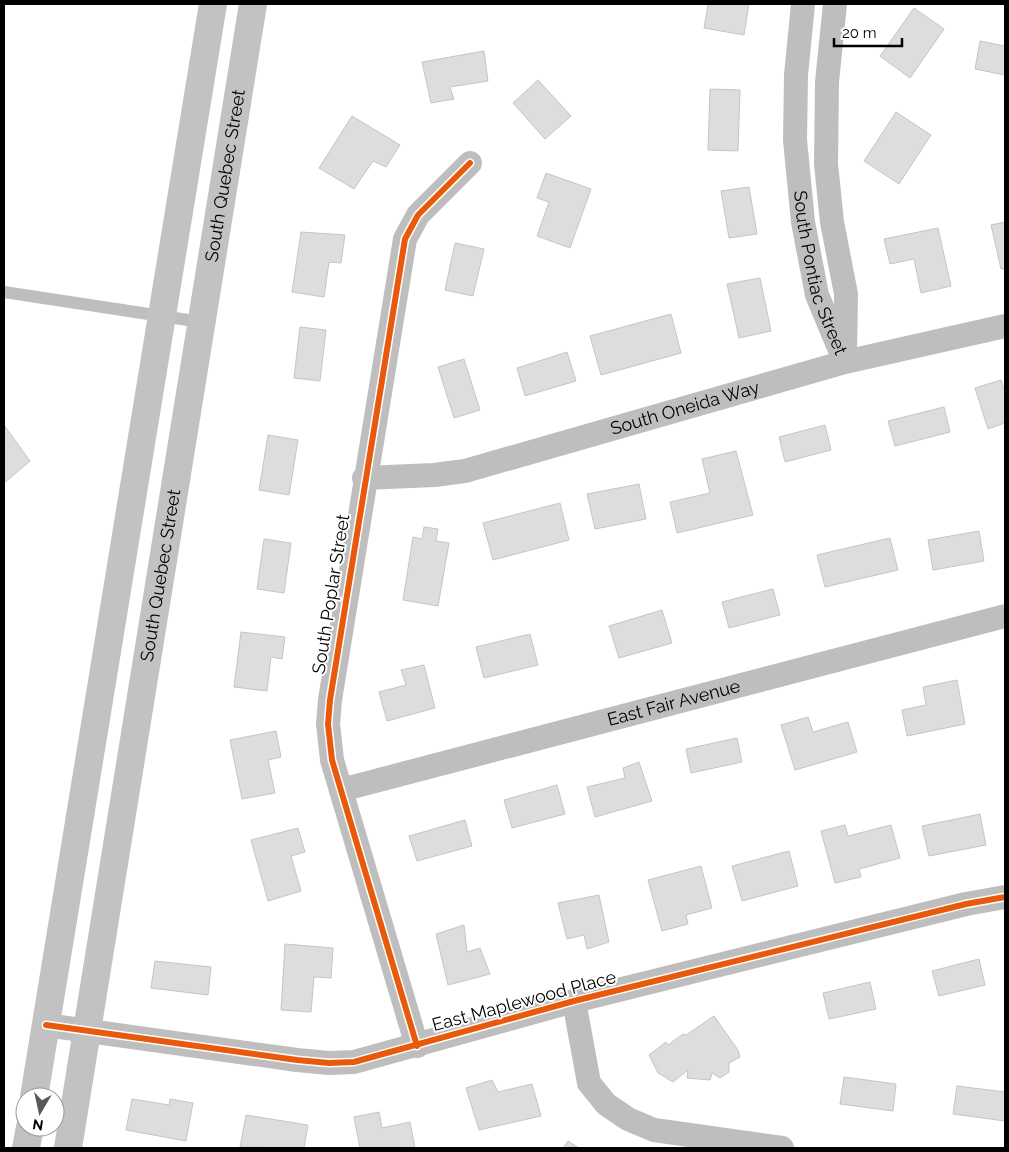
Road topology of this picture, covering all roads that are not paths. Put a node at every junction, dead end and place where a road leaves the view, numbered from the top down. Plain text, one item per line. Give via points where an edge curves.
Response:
1 (213, 4) edge
2 (253, 4) edge
3 (803, 4) edge
4 (835, 4) edge
5 (470, 163) dead end
6 (4, 292) edge
7 (161, 316) junction
8 (201, 322) junction
9 (1005, 326) edge
10 (844, 362) junction
11 (364, 478) junction
12 (1005, 616) edge
13 (341, 790) junction
14 (1005, 897) edge
15 (574, 1002) junction
16 (46, 1025) junction
17 (87, 1031) junction
18 (417, 1046) junction
19 (36, 1087) edge
20 (68, 1148) edge
21 (782, 1148) edge

1 - 7 main road
2 - 8 main road, South Quebec Street
3 - 10 street, South Pontiac Street via 796,75 795,140 803,222 817,295
4 - 10 street, South Pontiac Street via 827,82 826,164 832,222 846,294
5 - 11 street, South Poplar Street via 418,215 405,239
6 - 7 lane
7 - 8 lane
7 - 16 main road
8 - 17 main road, South Quebec Street
9 - 10 street, South Oneida Way
10 - 11 street, South Oneida Way via 465,471
11 - 13 street, South Poplar Street via 328,724 332,760
12 - 13 street, East Fair Avenue
13 - 18 street, South Poplar Street
14 - 15 street, East Maplewood Place
15 - 18 street, East Maplewood Place
15 - 21 street via 589,1083 628,1119 654,1130
16 - 17 street, East Maplewood Place
16 - 19 main road
17 - 18 street, East Maplewood Place via 329,1063 354,1062
17 - 20 main road, South Quebec Street

